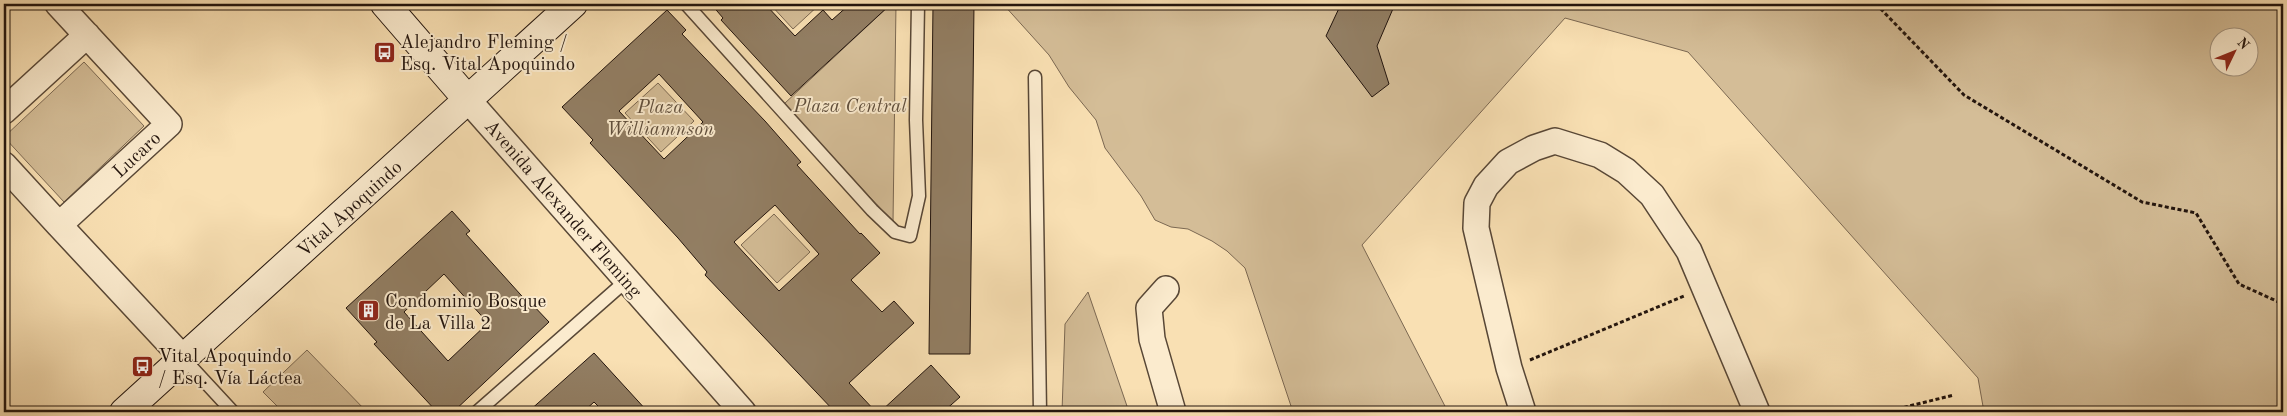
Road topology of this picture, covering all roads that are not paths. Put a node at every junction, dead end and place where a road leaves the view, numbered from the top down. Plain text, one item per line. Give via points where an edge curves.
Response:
1 (58, 4) edge
2 (385, 4) edge
3 (573, 4) edge
4 (686, 4) edge
5 (918, 4) edge
6 (87, 35) junction
7 (1035, 76) dead end
8 (468, 100) junction
9 (4, 111) edge
10 (4, 165) edge
11 (59, 225) junction
12 (627, 280) junction
13 (1166, 289) dead end
14 (183, 358) junction
15 (124, 412) edge
16 (233, 412) edge
17 (477, 412) edge
18 (743, 412) edge
19 (1040, 412) edge
20 (1173, 412) edge
21 (1523, 412) edge
22 (1757, 412) edge

1 - 6 street, Lucaro
2 - 8 street, Avenida Alexander Fleming
3 - 8 street, Vital Apoquindo
4 - 5 lane via 872,210 895,232 910,236 919,196 916,120
6 - 9 street
6 - 11 street, Lucaro via 169,124
7 - 19 lane
8 - 12 street, Avenida Alexander Fleming
8 - 14 street, Vital Apoquindo
10 - 11 street
11 - 14 street
12 - 17 lane
12 - 18 street, Avenida Alexander Fleming
13 - 20 street via 1149,308 1152,339
14 - 15 street, Vital Apoquindo
14 - 16 lane
21 - 22 street via 1509,368 1476,228 1478,203 1486,186 1508,162 1555,141 1600,154 1626,171 1652,195 1689,251

